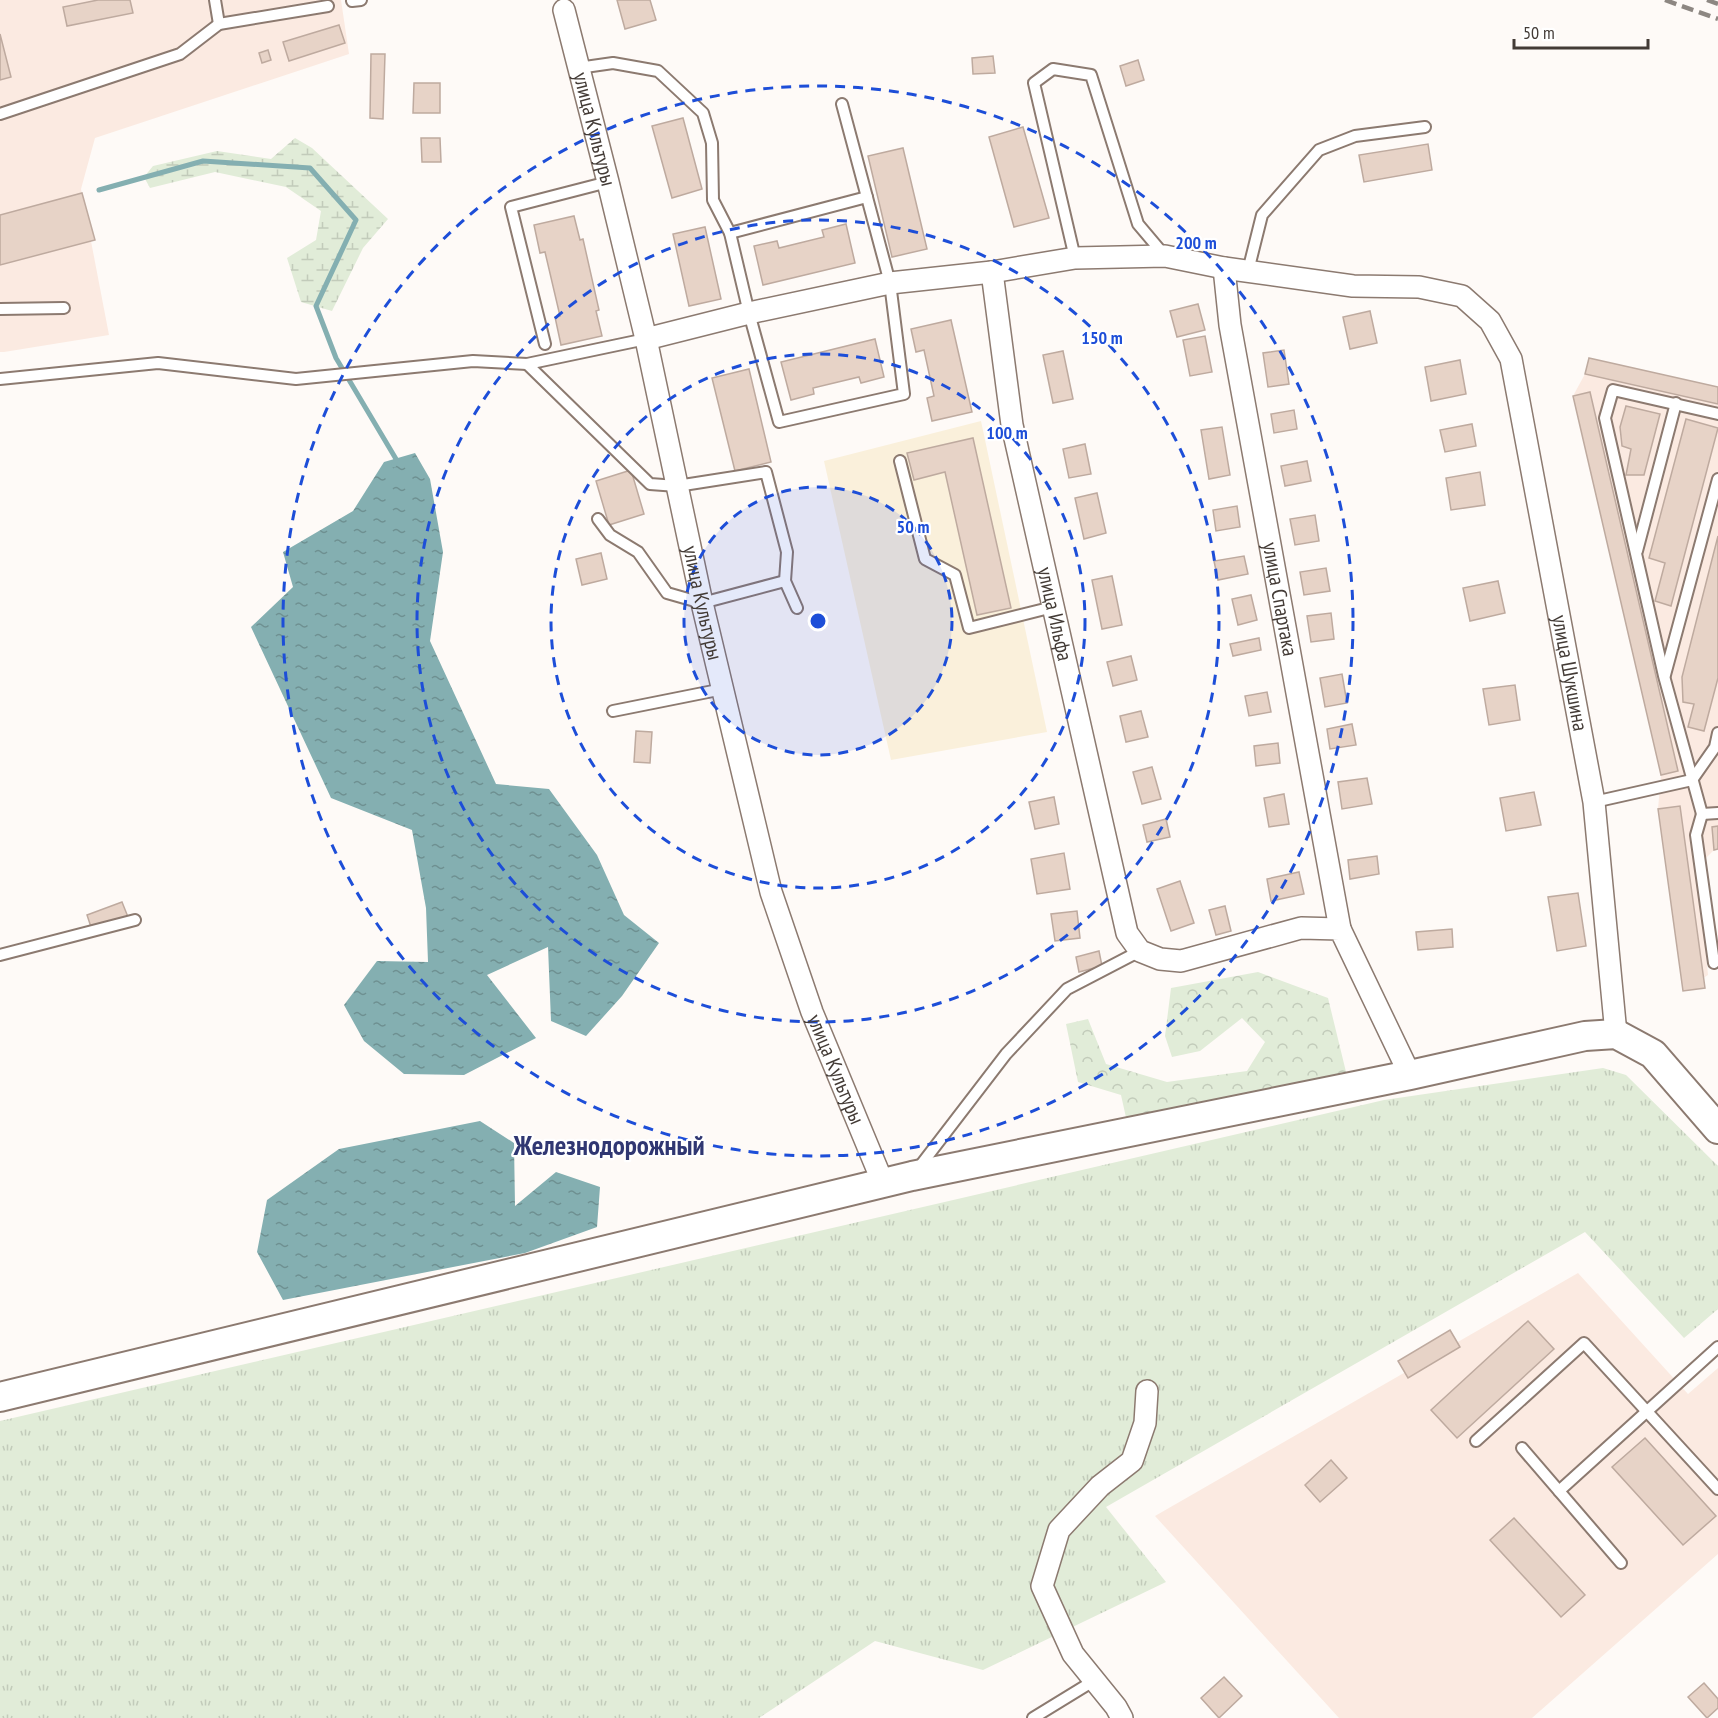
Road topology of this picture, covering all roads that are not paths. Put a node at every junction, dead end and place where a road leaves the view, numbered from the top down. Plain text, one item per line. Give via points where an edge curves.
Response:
1 (214, 0) edge
2 (559, 5) edge
3 (327, 6) dead end
4 (219, 24) junction
5 (578, 68) junction
6 (842, 104) dead end
7 (0, 114) edge
8 (1425, 127) dead end
9 (608, 182) junction
10 (867, 197) junction
11 (730, 232) junction
12 (1165, 256) junction
13 (1075, 258) junction
14 (1224, 268) junction
15 (1248, 271) junction
16 (992, 272) junction
17 (890, 284) junction
18 (64, 308) dead end
19 (0, 309) edge
20 (749, 314) junction
21 (646, 339) junction
22 (545, 344) dead end
23 (527, 364) junction
24 (0, 379) edge
25 (1676, 403) junction
26 (1718, 414) edge
27 (900, 460) dead end
28 (1718, 478) edge
29 (677, 486) junction
30 (598, 519) dead end
31 (1637, 553) junction
32 (785, 580) junction
33 (702, 603) junction
34 (1053, 607) junction
35 (797, 608) dead end
36 (1664, 676) junction
37 (723, 689) junction
38 (613, 711) dead end
39 (1718, 733) edge
40 (1692, 780) junction
41 (1594, 802) junction
42 (1718, 813) edge
43 (1702, 814) junction
44 (135, 920) dead end
45 (1340, 929) junction
46 (1140, 951) junction
47 (0, 955) edge
48 (1714, 963) dead end
49 (1616, 1034) junction
50 (1410, 1075) junction
51 (1718, 1128) edge
52 (912, 1176) junction
53 (883, 1183) junction
54 (1718, 1347) edge
55 (1147, 1390) dead end
56 (0, 1397) edge
57 (1648, 1410) junction
58 (1476, 1441) dead end
59 (1522, 1448) dead end
60 (1718, 1489) edge
61 (1559, 1491) junction
62 (1621, 1563) dead end
63 (1095, 1680) junction
64 (1033, 1718) edge
65 (1122, 1718) edge

1 - 4 lane
2 - 5 street, улица Культуры
3 - 4 lane
4 - 7 lane via 180,54
5 - 9 street, улица Культуры
5 - 11 lane via 612,63 658,71 703,113 711,143 713,200
6 - 10 lane
8 - 15 lane via 1355,136 1318,150 1262,215
9 - 21 street, улица Культуры
9 - 22 lane via 511,207
10 - 11 lane
10 - 17 lane
11 - 20 lane
12 - 13 street, улица Шукшина
12 - 13 lane via 1138,224 1091,75 1053,69 1034,83
12 - 14 street, улица Шукшина
13 - 16 street, улица Шукшина
14 - 15 street, улица Шукшина
14 - 45 street, улица Спартака via 1230,325
15 - 41 street, улица Шукшина via 1353,286 1419,287 1462,296 1490,321 1511,359
16 - 17 street, улица Шукшина
16 - 34 street, улица Ильфа via 1012,425
17 - 20 street, улица Шукшина
17 - 20 lane via 904,394 779,422
18 - 19 lane
20 - 21 street, улица Шукшина
21 - 23 lane
21 - 29 street, улица Культуры
23 - 24 lane via 472,362 296,379 158,363
23 - 29 lane via 650,484
25 - 26 lane
25 - 31 lane
25 - 31 lane via 1613,390 1605,418
27 - 34 lane via 925,559 955,575 969,628
28 - 36 lane
29 - 32 lane via 766,472 787,552
29 - 33 street, улица Культуры
30 - 33 lane via 610,535 638,552 667,593
31 - 36 lane
32 - 33 lane
32 - 35 lane
33 - 37 street, улица Культуры
34 - 46 street, улица Ильфа via 1122,915 1127,933
36 - 40 lane
37 - 38 lane
37 - 53 street, улица Культуры via 771,892 812,1012
39 - 40 lane via 1714,747
40 - 41 lane
40 - 43 lane
41 - 49 street, улица Шукшина
42 - 43 lane
43 - 48 lane via 1696,835
44 - 47 lane
45 - 46 street via 1301,928 1181,961 1160,959
45 - 50 street, улица Спартака
46 - 52 lane via 1067,989 1006,1054
49 - 50 street via 1585,1036
49 - 51 street via 1653,1054
50 - 52 street
52 - 53 street
53 - 56 street
54 - 57 lane
55 - 63 street via 1145,1423 1132,1461 1100,1486 1059,1530 1042,1586 1073,1654
57 - 58 lane via 1584,1343
57 - 60 lane
57 - 61 lane
59 - 61 lane
61 - 62 lane
63 - 64 lane
63 - 65 street

